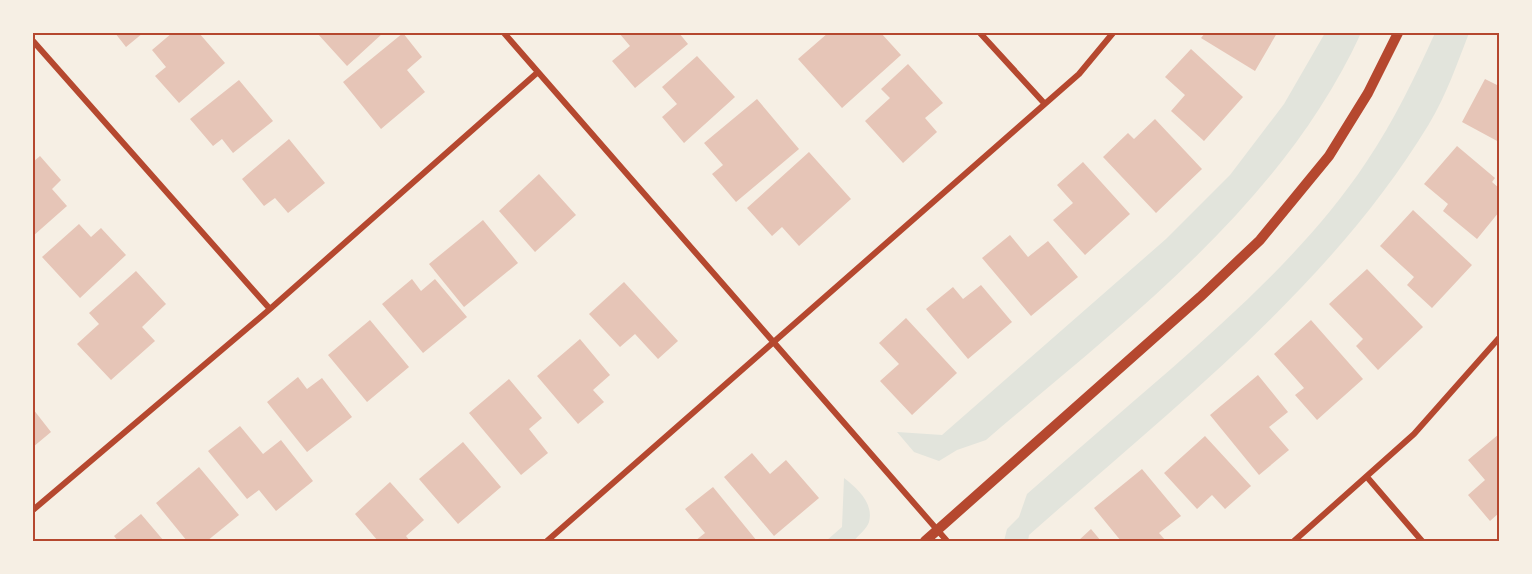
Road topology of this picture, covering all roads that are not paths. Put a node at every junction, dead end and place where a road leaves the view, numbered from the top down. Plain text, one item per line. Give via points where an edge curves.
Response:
1 (504, 33) edge
2 (980, 33) edge
3 (1113, 33) edge
4 (1398, 33) edge
5 (33, 41) edge
6 (538, 72) junction
7 (1044, 104) junction
8 (270, 309) junction
9 (1499, 338) edge
10 (775, 341) junction
11 (1367, 477) junction
12 (33, 510) edge
13 (937, 529) junction
14 (547, 541) edge
15 (925, 541) edge
16 (947, 541) edge
17 (1294, 541) edge
18 (1422, 541) edge

1 - 6 street
2 - 7 street
3 - 7 street via 1079,74
4 - 13 street via 1335,148 1276,223 1207,291
5 - 8 street
6 - 8 street
6 - 10 street
7 - 10 street
8 - 12 street
9 - 11 street via 1443,403
10 - 13 street
10 - 14 street
11 - 17 street
11 - 18 street
13 - 15 street
13 - 16 street

